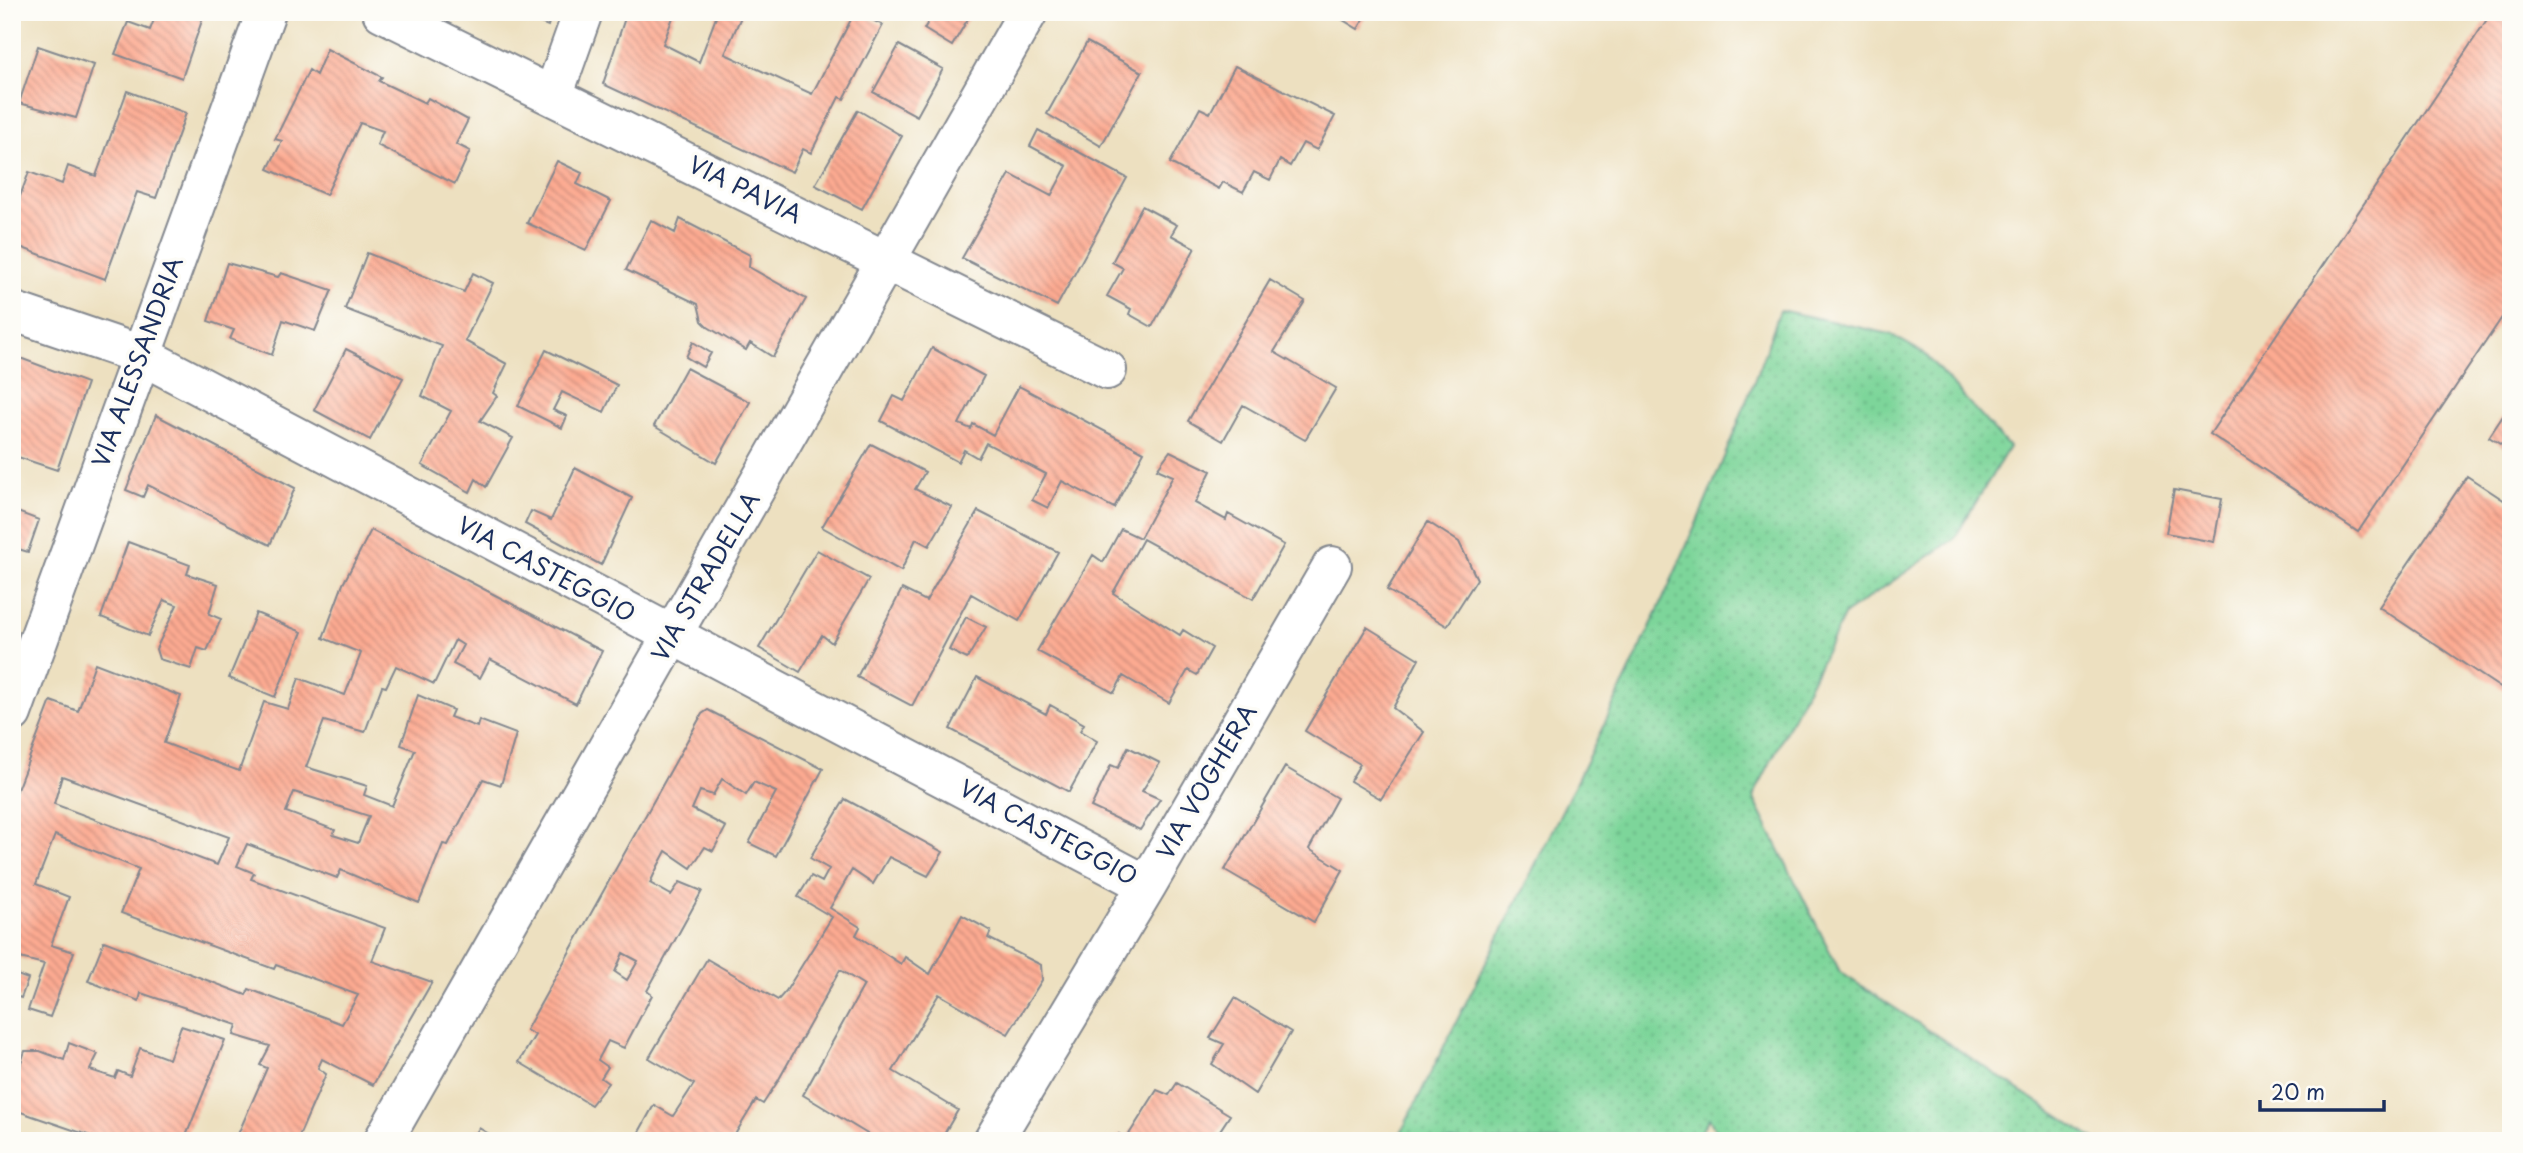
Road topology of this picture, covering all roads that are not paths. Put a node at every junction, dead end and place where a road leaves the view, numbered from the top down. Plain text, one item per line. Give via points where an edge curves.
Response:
1 (266, 12) edge
2 (382, 12) edge
3 (583, 12) edge
4 (1028, 12) edge
5 (553, 96) junction
6 (886, 259) junction
7 (12, 311) edge
8 (141, 355) junction
9 (1107, 370) dead end
10 (1332, 566) dead end
11 (672, 637) junction
12 (12, 713) edge
13 (1147, 885) junction
14 (383, 1141) edge
15 (993, 1141) edge

1 - 8 street, VIA ALESSANDRIA
2 - 5 street, VIA PAVIA
3 - 5 street
4 - 6 street, VIA STRADELLA
5 - 6 street, VIA PAVIA
6 - 9 street, VIA PAVIA
6 - 11 street, VIA STRADELLA
7 - 8 street, VIA CASTEGGIO
8 - 11 street, VIA CASTEGGIO
8 - 12 street, VIA ALESSANDRIA
10 - 13 street, VIA VOGHERA
11 - 13 street, VIA CASTEGGIO
11 - 14 street, VIA STRADELLA
13 - 15 street, VIA VOGHERA

